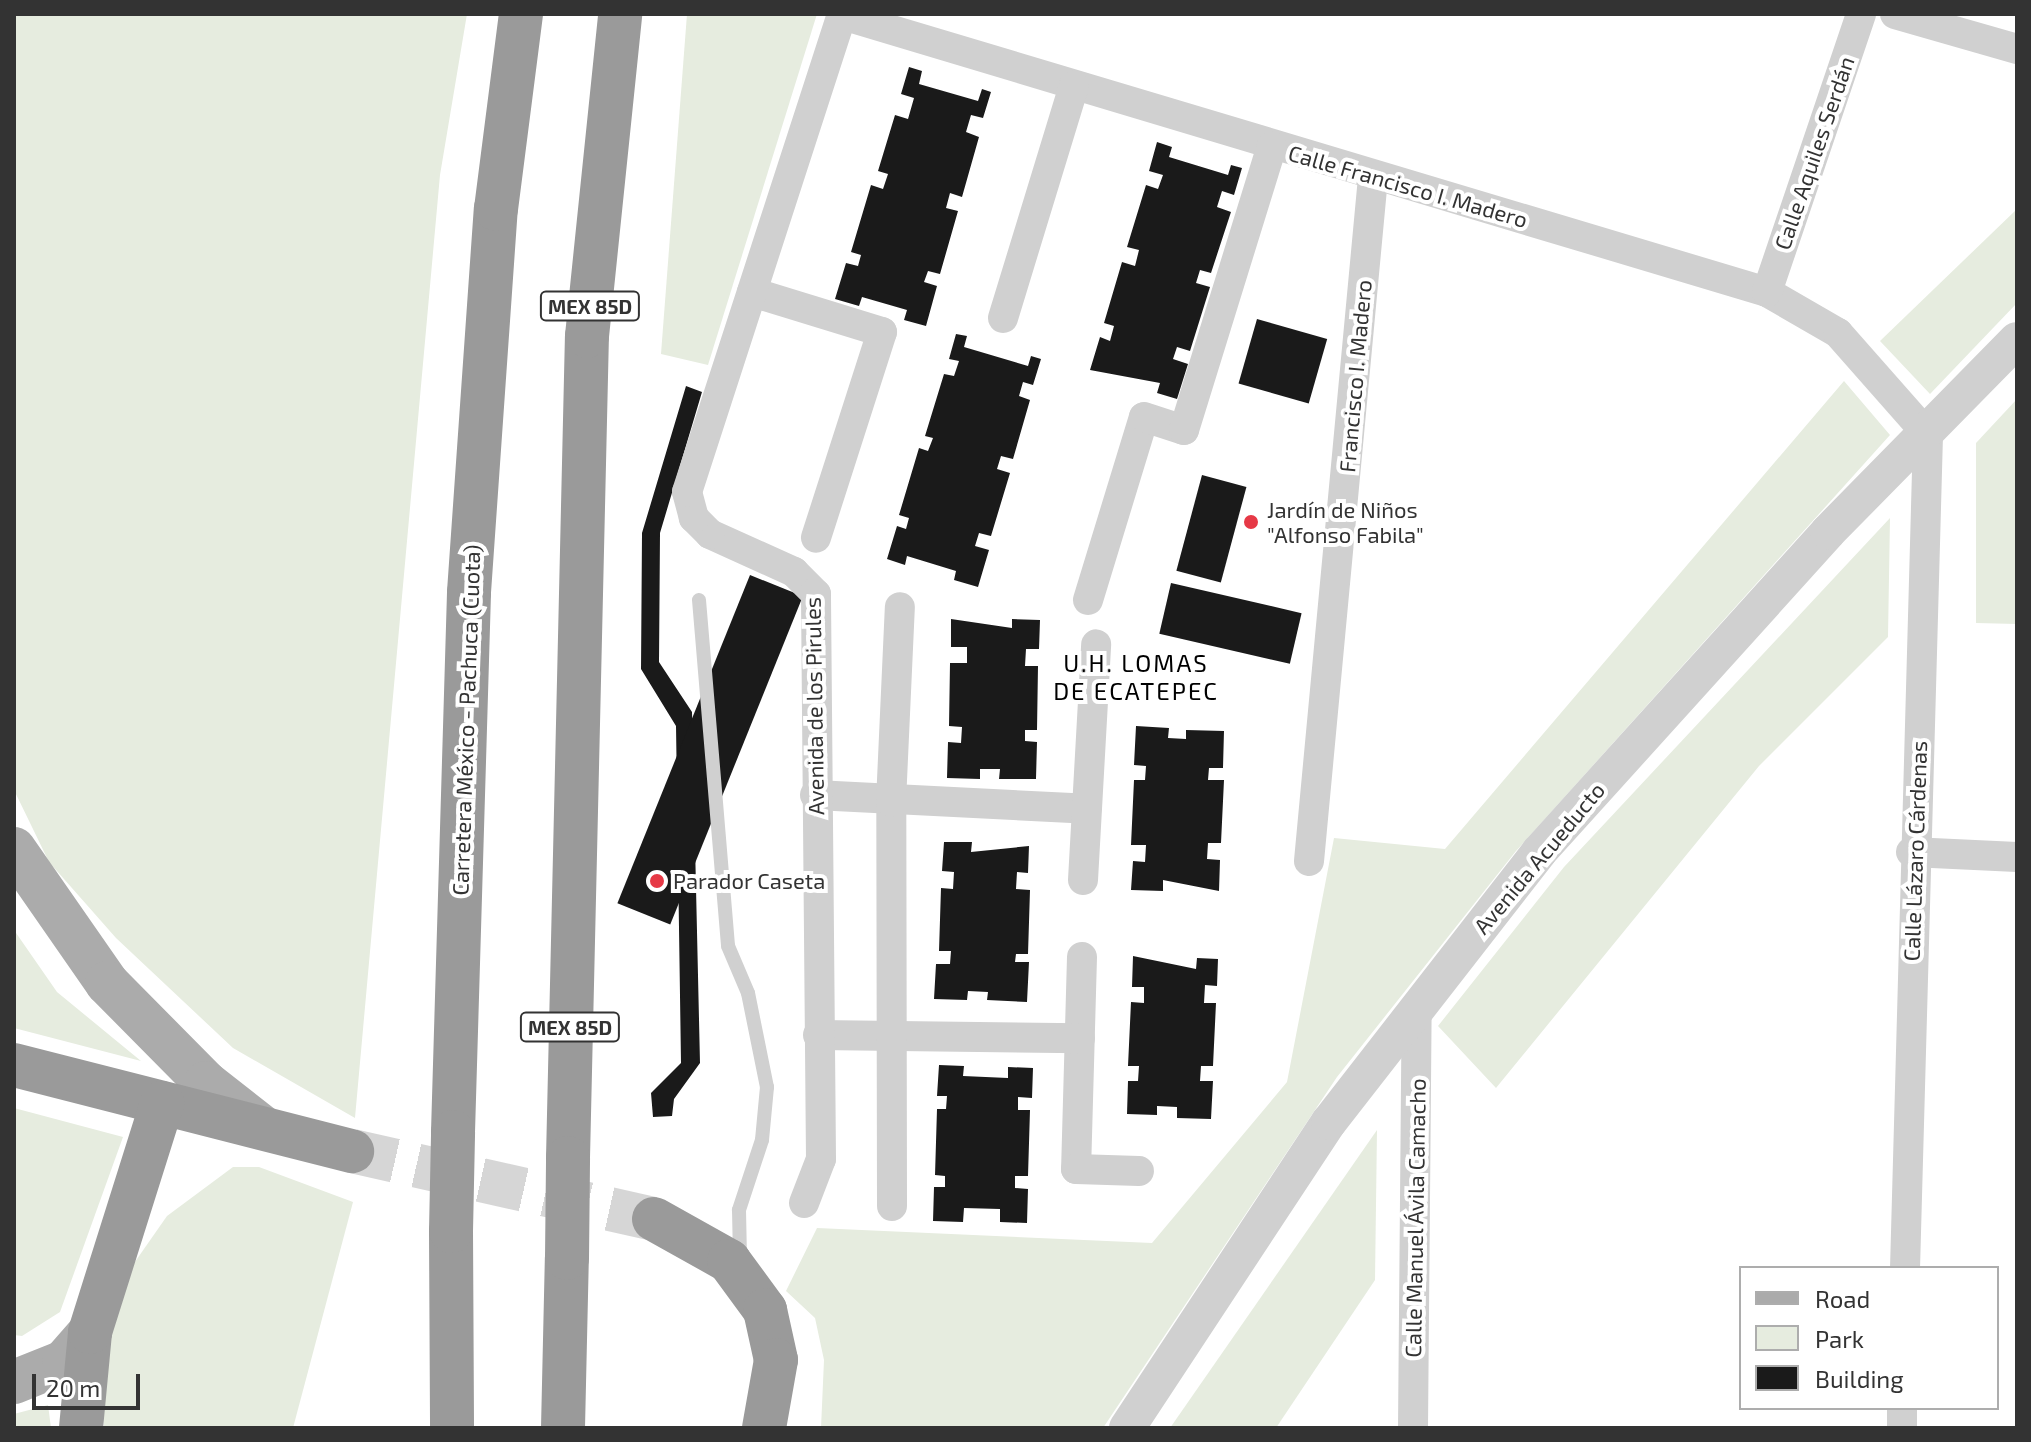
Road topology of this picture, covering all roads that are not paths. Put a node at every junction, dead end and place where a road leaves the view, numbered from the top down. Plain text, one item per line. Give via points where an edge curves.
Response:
1 (521, 14) edge
2 (620, 14) edge
3 (1861, 14) edge
4 (1895, 14) edge
5 (842, 15) edge
6 (2017, 49) edge
7 (1074, 86) junction
8 (1272, 146) junction
9 (1373, 177) junction
10 (752, 292) junction
11 (1767, 292) junction
12 (1003, 318) dead end
13 (2017, 340) edge
14 (1928, 435) junction
15 (816, 538) dead end
16 (699, 600) dead end
17 (1088, 600) dead end
18 (900, 607) dead end
19 (1096, 644) dead end
20 (815, 795) junction
21 (891, 802) junction
22 (1087, 809) junction
23 (14, 849) edge
24 (1911, 852) junction
25 (2017, 857) edge
26 (1309, 861) dead end
27 (1083, 880) dead end
28 (1082, 957) dead end
29 (1417, 1009) junction
30 (890, 1034) junction
31 (818, 1035) junction
32 (1080, 1038) junction
33 (14, 1065) edge
34 (162, 1103) junction
35 (262, 1127) junction
36 (352, 1151) tunnel mouth
37 (1139, 1171) dead end
38 (804, 1203) dead end
39 (892, 1206) dead end
40 (654, 1219) tunnel mouth
41 (1905, 1266) edge
42 (750, 1283) junction
43 (90, 1332) junction
44 (14, 1382) edge
45 (81, 1428) edge
46 (452, 1428) edge
47 (563, 1428) edge
48 (764, 1428) edge
49 (1127, 1428) edge
50 (1413, 1428) edge

1 - 46 highway, Carretera México - Pachuca (Cuota), bridge via 496,209 469,592 453,1132
2 - 47 highway, MEX 85D, bridge via 587,336
3 - 11 street, Calle Aquiles Serdán
4 - 6 street
5 - 7 street, Calle Francisco I. Madero
5 - 10 street, Avenida de los Pirules
7 - 8 street, Calle Francisco I. Madero
7 - 12 street
8 - 9 street, Calle Francisco I. Madero
8 - 17 street via 1184,430 1144,417
9 - 11 street, Calle Francisco I. Madero
9 - 26 street, Francisco I. Madero
10 - 15 street via 882,332
10 - 20 street, Avenida de los Pirules via 687,492 694,518 710,534 794,572 816,594
11 - 14 street, Calle Francisco I. Madero via 1838,333
13 - 14 street, Avenida Acueducto
14 - 24 street, Calle Lázaro Cárdenas via 1926,645
14 - 29 street, Avenida Acueducto via 1828,532 1539,852
16 - 42 lane via 728,946 748,993 767,1087 762,1140 737,1230
18 - 21 street
19 - 22 street
20 - 21 street
20 - 31 street, Avenida de los Pirules
21 - 22 street
21 - 30 street
22 - 27 street
23 - 35 main road via 107,983 186,1064
24 - 25 street
24 - 41 street, Calle Lázaro Cárdenas
28 - 32 street
29 - 49 street, Avenida Acueducto via 1329,1122
29 - 50 street, Calle Manuel Ávila Camacho
30 - 31 street
30 - 32 street
30 - 39 street
31 - 38 street, Avenida de los Pirules via 821,1159
32 - 37 street via 1076,1169
33 - 34 highway
34 - 35 highway
34 - 43 highway
35 - 36 highway
40 - 42 highway via 706,1242
42 - 48 highway via 775,1347
43 - 44 main road via 64,1362
43 - 45 highway

